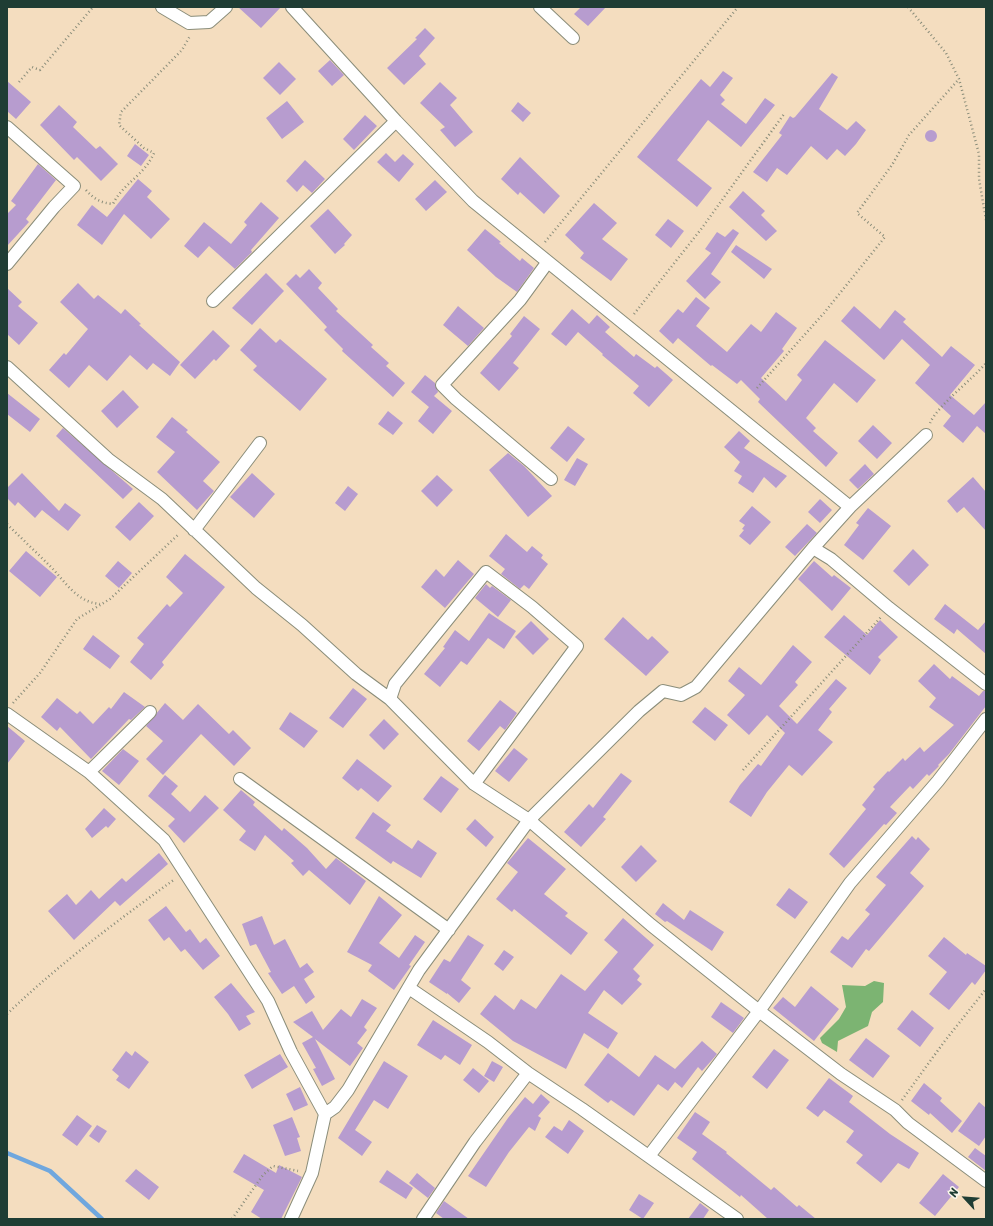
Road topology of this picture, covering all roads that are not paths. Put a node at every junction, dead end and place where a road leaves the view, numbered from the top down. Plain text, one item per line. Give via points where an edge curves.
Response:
1 (162, 7) edge
2 (226, 7) edge
3 (292, 7) edge
4 (540, 7) edge
5 (573, 38) dead end
6 (396, 121) junction
7 (7, 127) edge
8 (547, 263) junction
9 (7, 264) edge
10 (213, 301) dead end
11 (7, 366) edge
12 (926, 435) road end
13 (260, 443) dead end
14 (551, 479) dead end
15 (850, 507) junction
16 (191, 528) junction
17 (812, 548) junction
18 (986, 684) edge
19 (390, 699) junction
20 (8, 712) edge
21 (150, 712) dead end
22 (986, 719) edge
23 (88, 772) junction
24 (240, 779) dead end
25 (474, 784) junction
26 (529, 820) junction
27 (449, 930) junction
28 (409, 988) junction
29 (759, 1011) junction
30 (528, 1073) junction
31 (325, 1114) junction
32 (649, 1156) junction
33 (986, 1181) edge
34 (291, 1219) edge
35 (423, 1219) edge
36 (737, 1219) edge

1 - 2 street via 189,23 209,22
3 - 6 street
4 - 5 street
6 - 8 street via 473,201
6 - 10 street
7 - 9 street via 74,186
8 - 14 street via 520,300 442,385 456,400
8 - 15 street
11 - 16 street via 108,459 162,500
12 - 15 street
13 - 16 street
15 - 17 street
16 - 19 street via 356,674
17 - 18 street via 830,559
17 - 26 street via 696,687 681,695 663,691 639,711
19 - 25 street
19 - 25 street via 395,684 486,572 577,646
20 - 23 street
21 - 23 street
22 - 29 street via 938,781 850,883
23 - 31 street via 164,840 268,1001 291,1052
24 - 27 street
25 - 26 street
26 - 27 street
26 - 29 street via 651,925
27 - 28 street
28 - 30 street
28 - 31 street via 348,1090 335,1107
29 - 32 street
29 - 33 street via 841,1074 895,1110 908,1123
30 - 32 street
30 - 35 street via 475,1142
31 - 34 street via 312,1173
32 - 36 street

